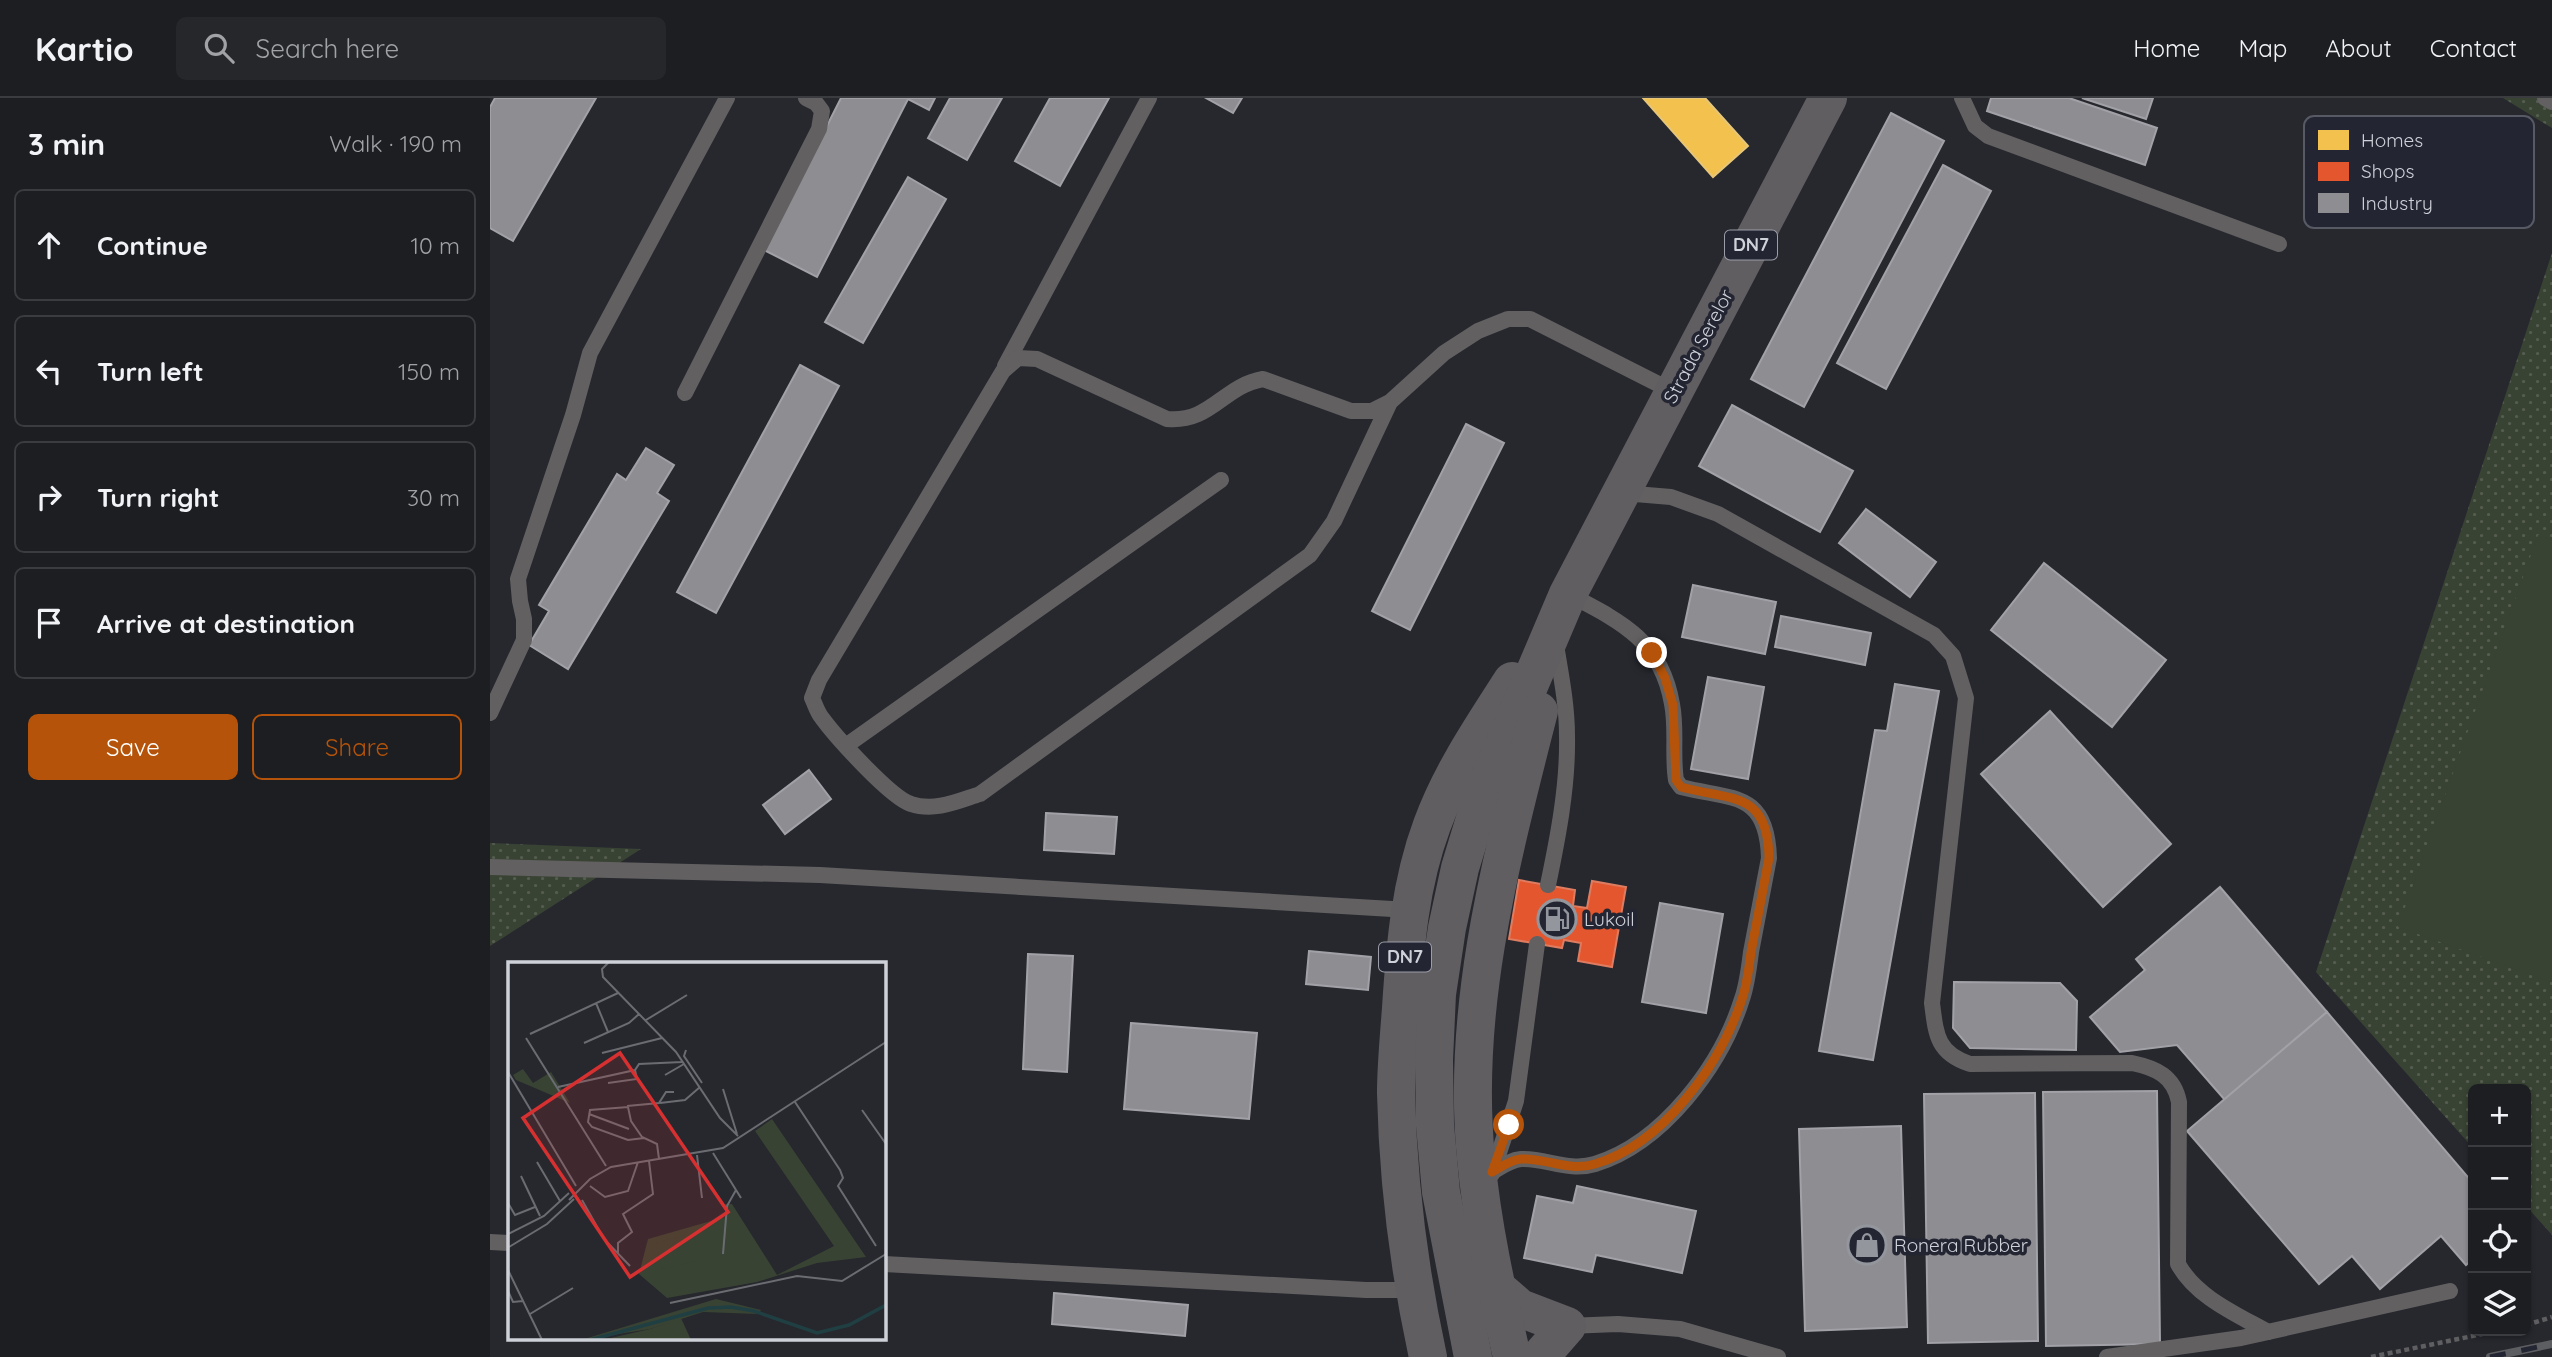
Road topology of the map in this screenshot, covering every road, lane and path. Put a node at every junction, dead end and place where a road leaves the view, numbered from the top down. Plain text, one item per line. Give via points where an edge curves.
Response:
1 (727, 98) edge
2 (806, 98) edge
3 (1149, 98) edge
4 (1828, 98) edge
5 (1962, 98) edge
6 (2545, 98) edge
7 (2552, 102) edge
8 (2279, 244) dead end
9 (1003, 371) junction
10 (1674, 392) junction
11 (685, 393) dead end
12 (1390, 402) junction
13 (1221, 480) dead end
14 (1621, 493) junction
15 (1568, 594) junction
16 (1556, 644) junction
17 (490, 713) edge
18 (847, 745) junction
19 (490, 867) edge
20 (1548, 886) dead end
21 (1409, 910) junction
22 (1537, 944) dead end
23 (1487, 1186) junction
24 (490, 1242) edge
25 (508, 1243) edge
26 (886, 1264) edge
27 (1497, 1288) junction
28 (1413, 1290) junction
29 (2450, 1291) dead end
30 (2552, 1317) edge
31 (2531, 1323) edge
32 (1567, 1326) junction
33 (2268, 1332) junction
34 (2473, 1336) edge
35 (1428, 1357) edge
36 (1473, 1357) edge
37 (1512, 1357) edge
38 (1540, 1357) edge
39 (1778, 1357) edge
40 (2108, 1357) edge
41 (2371, 1357) edge

1 - 17 lane via 590,353 518,579 524,640
2 - 11 lane via 822,111 819,129
3 - 9 lane
4 - 10 highway, Strada Serelor / DN7
5 - 8 lane via 1975,126 1988,136
6 - 7 lane
9 - 12 lane via 1018,358 1037,359 1167,419 1196,417 1249,381 1263,379 1351,411 1372,411
9 - 18 lane via 819,680 812,698 821,716
10 - 12 lane via 1530,319 1508,319 1444,353
10 - 14 highway, Strada Serelor / DN7
12 - 18 lane via 1334,521 1310,555 980,794 947,805 909,804 888,789
13 - 18 lane
14 - 15 highway, Strada Serelor / DN7
14 - 33 lane via 1671,496 1718,514 1934,635 1954,656 1966,698 1932,1003 1942,1047 1955,1059 1970,1064 2132,1063 2164,1075 2177,1089 2179,1101 2178,1264 2200,1290
15 - 16 highway, DN7
15 - 21 highway, DN7 via 1449,786 1420,862
15 - 23 lane via 1625,624 1652,653 1673,705 1676,780 1681,787 1743,800 1762,821 1769,839 1769,858 1743,998 1728,1034 1683,1102 1617,1157 1571,1167 1520,1159 1508,1163
15 - 36 highway, DN7 via 1481,799 1447,928 1437,994 1435,1125 1441,1192
16 - 20 lane via 1565,701 1566,763
16 - 23 highway, DN7 via 1490,915 1478,1009 1473,1094 1476,1156
19 - 21 lane via 820,874
21 - 28 highway, DN7 via 1396,1091
22 - 23 lane via 1516,1101
23 - 27 highway, DN7 via 1485,1234
24 - 25 lane
26 - 28 lane
27 - 32 highway via 1520,1308
27 - 37 highway, DN7
28 - 35 highway, DN7
29 - 33 lane
30 - 31 path
32 - 38 highway
32 - 39 lane via 1680,1329
33 - 40 lane
34 - 41 path

